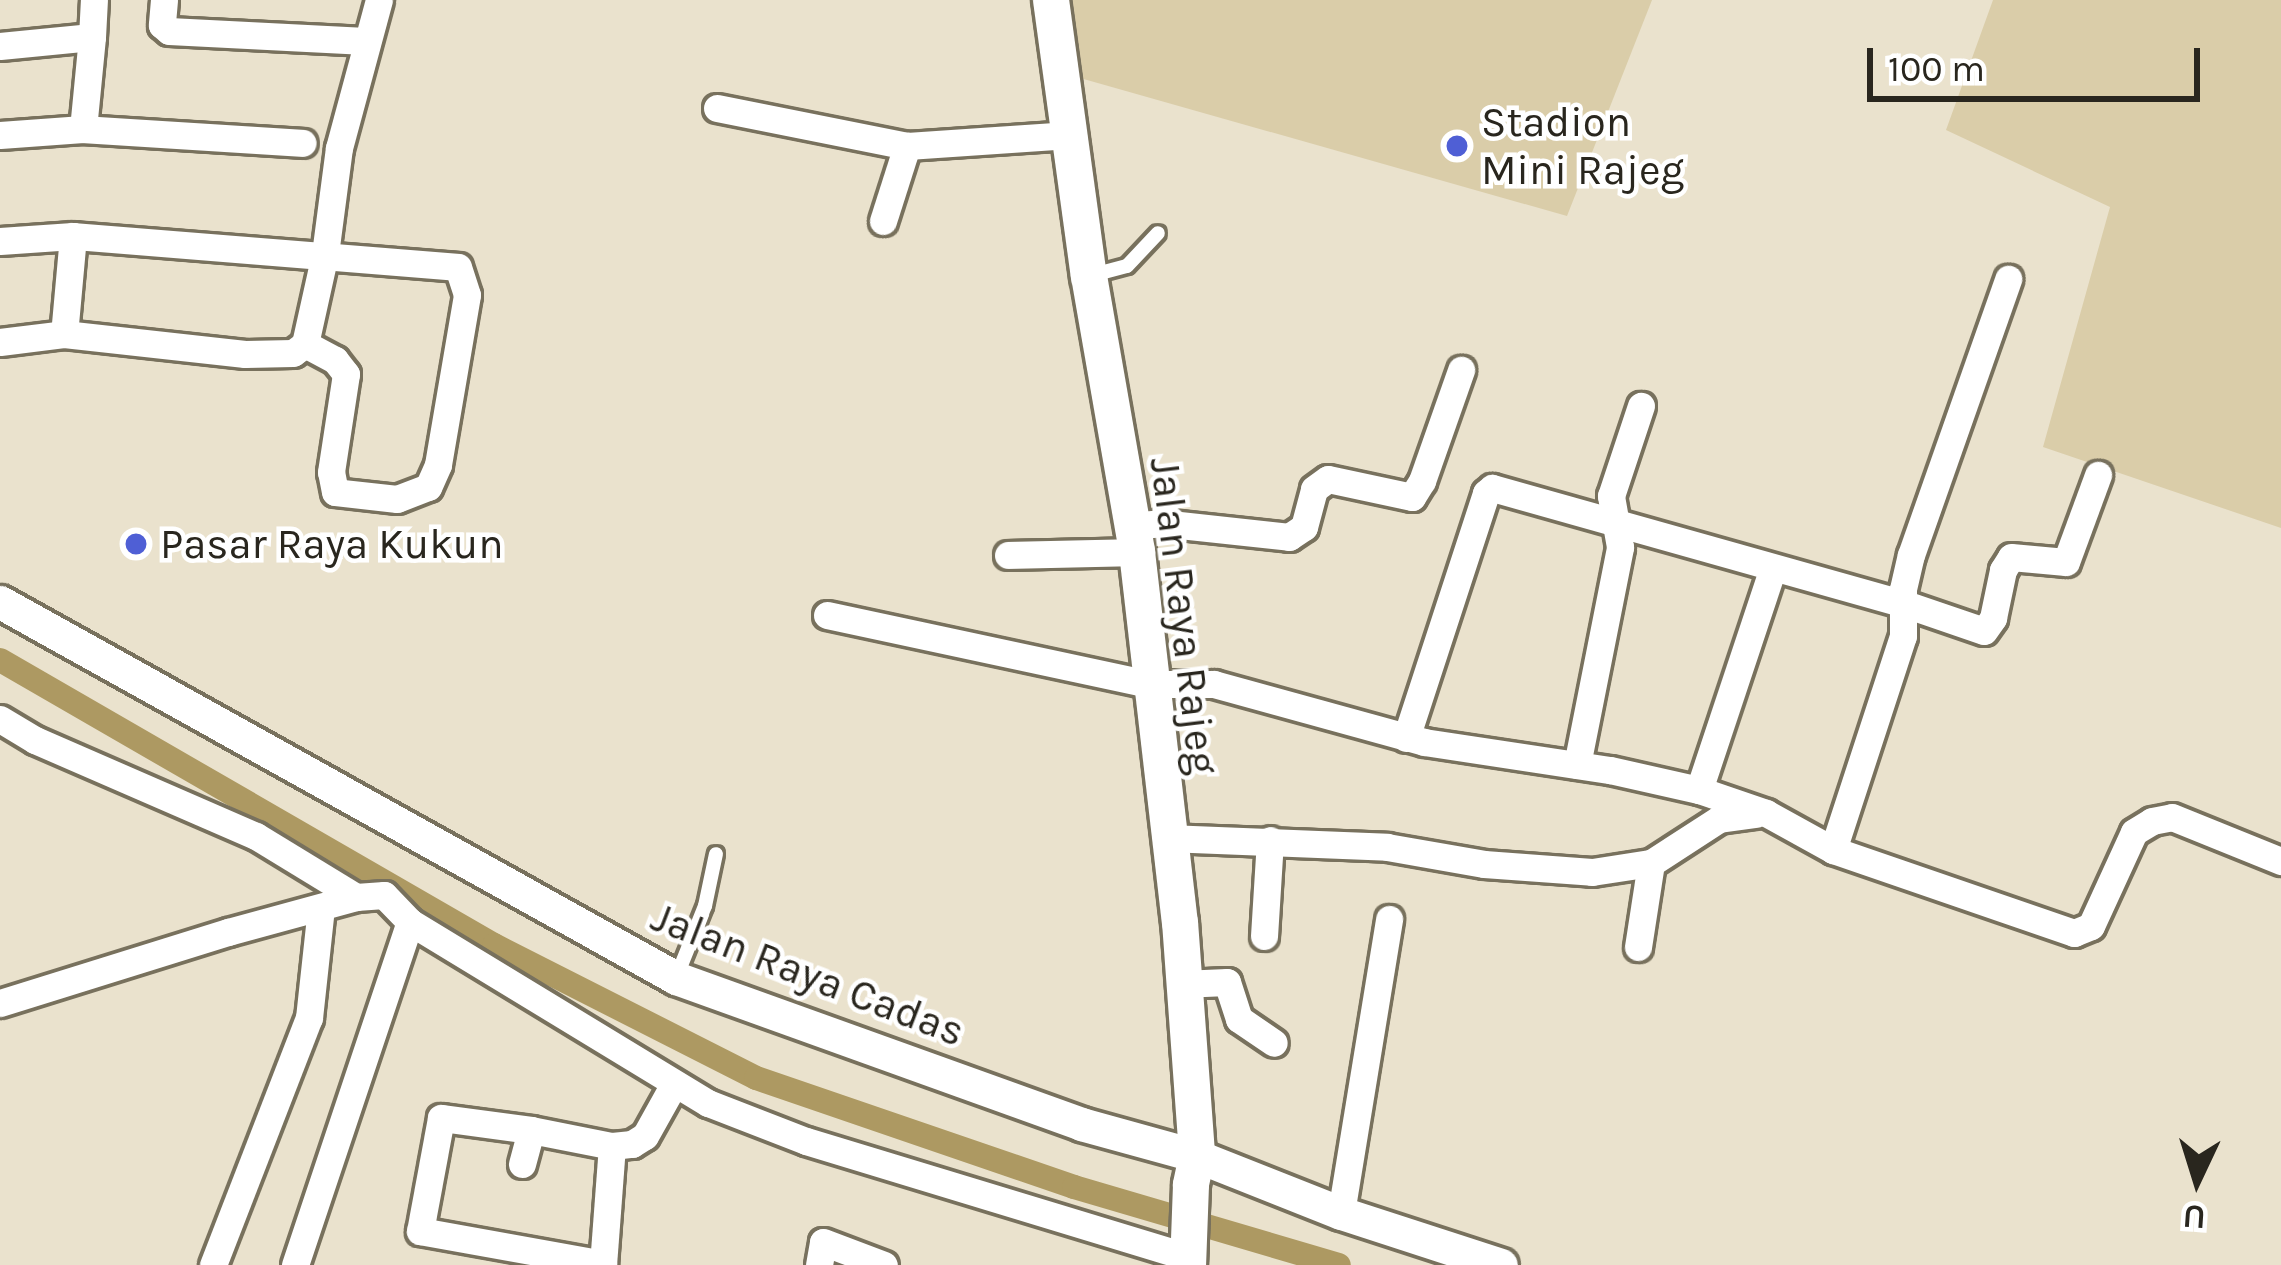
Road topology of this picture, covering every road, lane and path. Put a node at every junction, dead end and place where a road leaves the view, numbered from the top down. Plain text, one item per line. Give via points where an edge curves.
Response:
1 (94, 0) edge
2 (164, 0) edge
3 (379, 0) edge
4 (1051, 0) edge
5 (92, 37) junction
6 (366, 41) junction
7 (0, 46) edge
8 (717, 108) dead end
9 (83, 129) junction
10 (0, 135) edge
11 (1070, 135) junction
12 (304, 143) dead end
13 (908, 146) junction
14 (883, 221) dead end
15 (1158, 233) dead end
16 (73, 236) junction
17 (0, 242) edge
18 (326, 254) junction
19 (1089, 276) junction
20 (2008, 279) dead end
21 (64, 334) junction
22 (0, 342) edge
23 (305, 344) junction
24 (1461, 370) dead end
25 (1641, 406) dead end
26 (2098, 475) dead end
27 (1617, 524) junction
28 (1133, 539) junction
29 (1007, 555) dead end
30 (1773, 568) junction
31 (0, 602) edge
32 (1905, 604) junction
33 (827, 615) dead end
34 (1148, 685) junction
35 (0, 719) edge
36 (1406, 738) junction
37 (1576, 765) junction
38 (1699, 790) junction
39 (1766, 813) junction
40 (1167, 838) junction
41 (1270, 840) junction
42 (1832, 850) junction
43 (716, 854) dead end
44 (2281, 861) edge
45 (1651, 863) junction
46 (367, 895) junction
47 (320, 908) junction
48 (1389, 919) dead end
49 (410, 922) junction
50 (1264, 937) dead end
51 (1638, 947) dead end
52 (676, 978) junction
53 (1181, 984) junction
54 (0, 1003) edge
55 (1274, 1043) dead end
56 (674, 1084) junction
57 (531, 1130) junction
58 (612, 1146) junction
59 (522, 1164) dead end
60 (1194, 1171) junction
61 (1341, 1213) junction
62 (1188, 1256) edge
63 (603, 1264) edge
64 (213, 1265) edge
65 (295, 1265) edge
66 (819, 1265) edge
67 (884, 1265) edge
68 (1501, 1265) edge

1 - 5 street
2 - 6 street via 169,31
3 - 6 street
4 - 11 main road, Jalan Raya Rajeg
5 - 7 street
5 - 9 street
6 - 18 street via 339,148
8 - 13 street
9 - 10 street
9 - 12 street
11 - 13 street
11 - 19 main road, Jalan Raya Rajeg
13 - 14 street
15 - 19 lane via 1127,266
16 - 17 street
16 - 18 street
16 - 21 street
18 - 23 street
18 - 23 street via 436,261 463,273 464,317 428,487 397,499 335,491 346,374
19 - 28 main road, Jalan Raya Rajeg
20 - 32 street via 1911,555
21 - 22 street
21 - 23 street via 245,354 293,353
24 - 28 street via 1412,497 1328,479 1314,489 1304,527 1289,537 1162,524
25 - 27 street via 1611,496
26 - 32 street via 2066,562 2005,562 1988,629
27 - 30 street
27 - 36 street via 1499,487 1486,494
27 - 37 street via 1620,547
28 - 29 street
28 - 34 main road, Jalan Raya Rajeg
30 - 32 street
30 - 38 street
31 - 52 street, Jalan Raya Cadas
32 - 42 street via 1903,636
33 - 34 street
34 - 36 street via 1214,684
34 - 40 main road, Jalan Raya Rajeg
35 - 46 street
36 - 37 street
37 - 38 street
38 - 39 street
39 - 42 street
39 - 45 street via 1719,818
40 - 41 street
40 - 53 main road, Jalan Raya Rajeg
41 - 45 street via 1592,872
41 - 50 street
42 - 44 street via 2074,933 2091,926 2134,832 2162,817
43 - 52 lane
45 - 51 street
46 - 47 street
46 - 49 street via 388,896
47 - 54 street
47 - 64 street via 309,1018
48 - 61 street
49 - 56 street
49 - 65 street
52 - 60 street, Jalan Raya Cadas
53 - 55 street via 1227,982 1239,1019
53 - 60 main road, Jalan Raya Rajeg
56 - 58 street via 645,1136
56 - 62 street via 806,1141
57 - 58 street
57 - 59 street
57 - 63 street via 441,1118 420,1231
58 - 63 street
60 - 61 street, Jalan Raya Cadas
60 - 62 main road, Jalan Raya Rajeg
61 - 68 street, Jalan Raya Cadas
66 - 67 street via 823,1241

